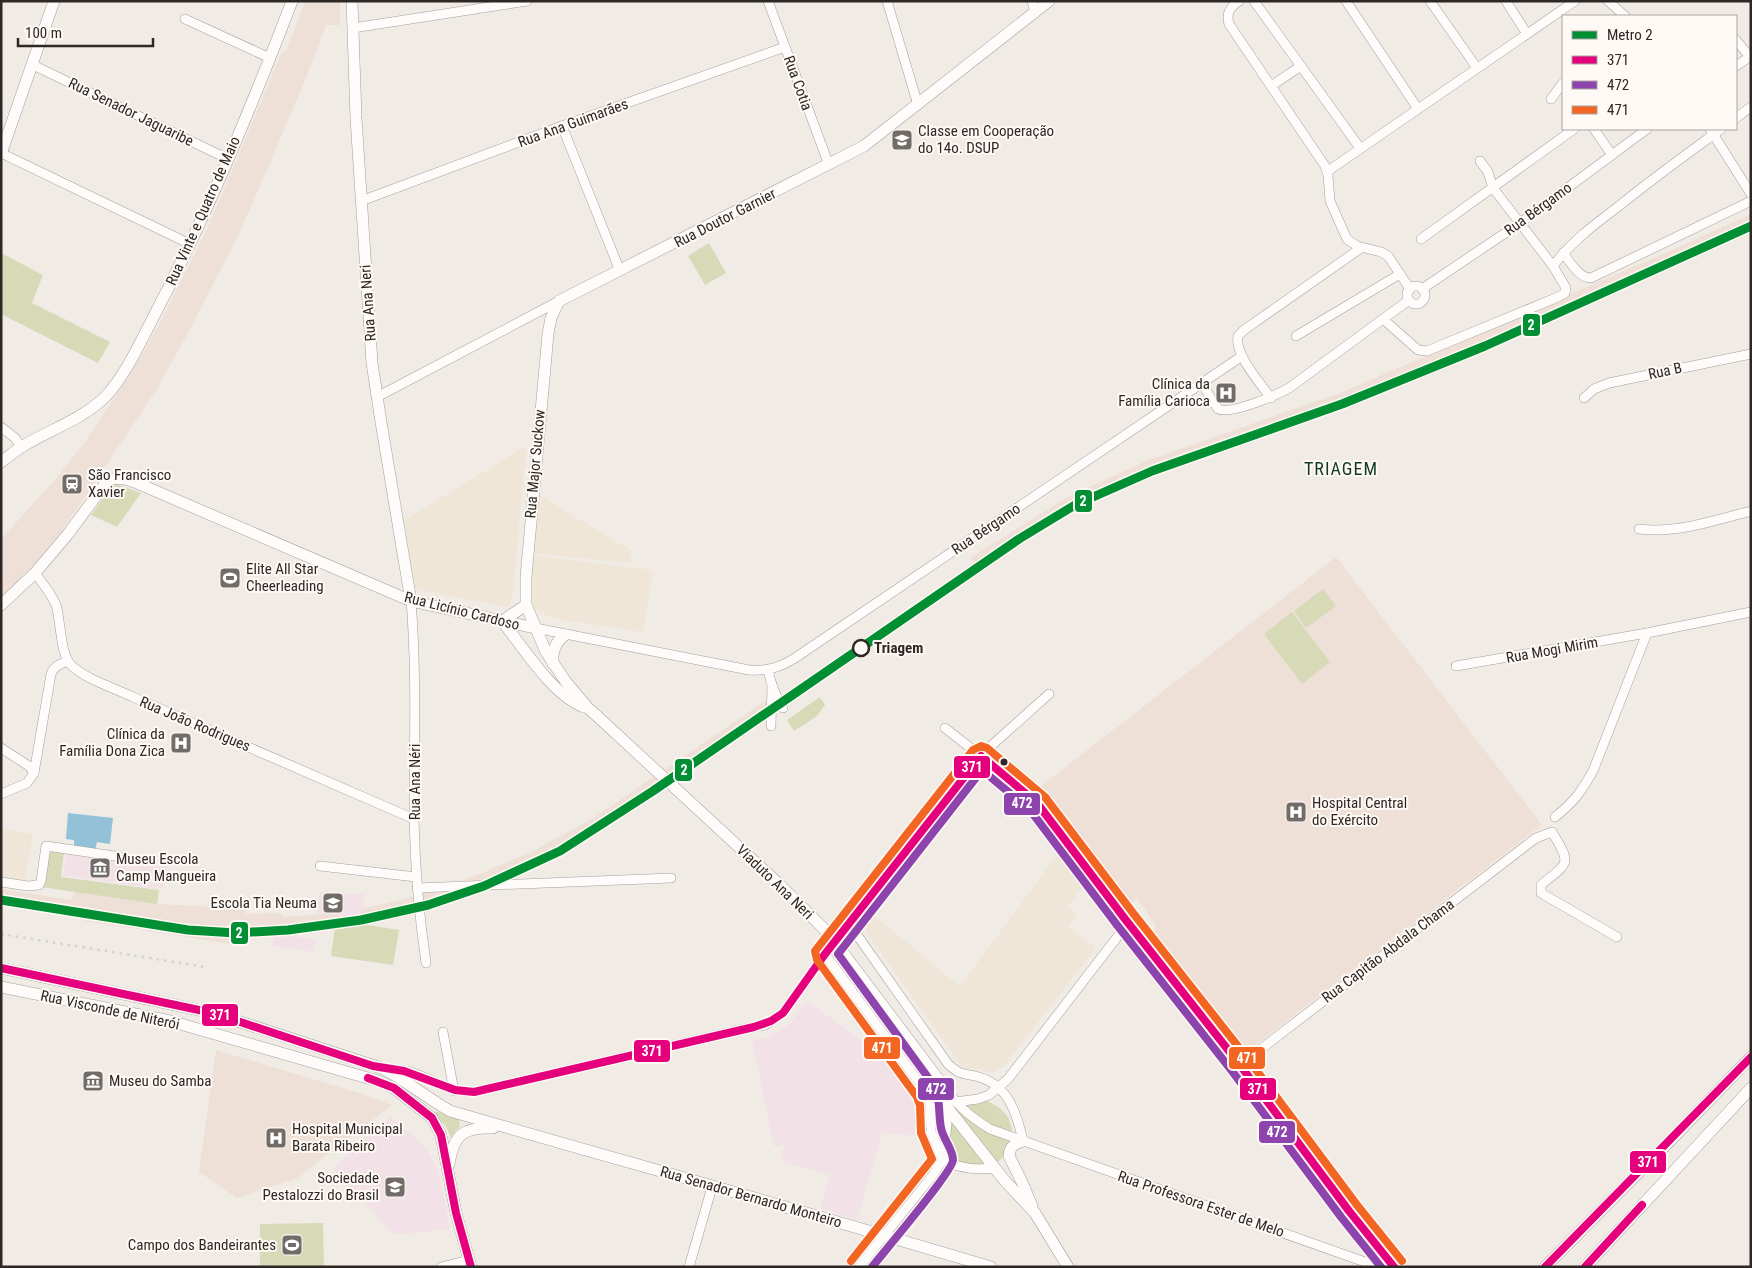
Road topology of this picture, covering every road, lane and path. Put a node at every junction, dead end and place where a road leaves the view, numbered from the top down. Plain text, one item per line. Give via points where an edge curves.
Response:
1 (54, 1) edge
2 (292, 1) edge
3 (352, 1) edge
4 (527, 1) edge
5 (768, 1) edge
6 (887, 1) edge
7 (1049, 1) edge
8 (1239, 1) edge
9 (1254, 1) edge
10 (1346, 1) edge
11 (1430, 1) edge
12 (1506, 1) edge
13 (1575, 1) edge
14 (1608, 1) edge
15 (1033, 7) edge
16 (1624, 15) edge
17 (185, 19) dead end
18 (353, 28) junction
19 (1527, 34) junction
20 (1737, 41) edge
21 (785, 47) junction
22 (1750, 56) edge
23 (270, 58) junction
24 (33, 65) junction
25 (1737, 65) edge
26 (1301, 66) junction
27 (1477, 68) junction
28 (1562, 84) edge
29 (1271, 86) junction
30 (1551, 99) dead end
31 (918, 105) junction
32 (1751, 107) edge
33 (1418, 109) junction
34 (1737, 117) edge
35 (562, 126) junction
36 (1573, 130) edge
37 (1595, 130) edge
38 (1646, 130) edge
39 (1715, 131) edge
40 (1360, 148) junction
41 (1, 153) edge
42 (1612, 155) junction
43 (228, 159) junction
44 (1480, 161) dead end
45 (829, 165) junction
46 (1328, 171) junction
47 (1493, 188) junction
48 (1751, 194) edge
49 (1751, 201) edge
50 (361, 202) junction
51 (1520, 223) junction
52 (1421, 239) dead end
53 (190, 244) junction
54 (1361, 248) junction
55 (1563, 253) junction
56 (1553, 266) junction
57 (620, 271) junction
58 (1400, 274) junction
59 (1424, 290) junction
60 (1409, 294) junction
61 (559, 302) junction
62 (1383, 319) junction
63 (1296, 336) dead end
64 (1751, 354) edge
65 (1242, 356) junction
66 (1202, 384) junction
67 (377, 397) junction
68 (1271, 398) junction
69 (1584, 398) dead end
70 (1, 427) edge
71 (21, 447) junction
72 (1, 462) edge
73 (1751, 511) edge
74 (1639, 529) dead end
75 (35, 573) junction
76 (411, 601) junction
77 (1, 605) edge
78 (526, 605) junction
79 (1751, 612) edge
80 (502, 621) junction
81 (535, 628) junction
82 (1647, 633) junction
83 (565, 635) junction
84 (68, 661) junction
85 (553, 664) junction
86 (1456, 666) dead end
87 (768, 670) junction
88 (772, 686) junction
89 (1049, 694) dead end
90 (783, 708) dead end
91 (592, 712) junction
92 (771, 726) dead end
93 (946, 728) dead end
94 (1, 748) edge
95 (981, 756) junction
96 (34, 773) junction
97 (1, 794) edge
98 (1555, 817) dead end
99 (414, 819) junction
100 (121, 857) dead end
101 (320, 866) dead end
102 (416, 877) junction
103 (672, 878) dead end
104 (1, 882) edge
105 (417, 888) junction
106 (1128, 923) junction
107 (850, 925) junction
108 (1617, 937) dead end
109 (825, 954) junction
110 (426, 964) dead end
111 (1, 968) edge
112 (1, 987) edge
113 (188, 1007) junction
114 (212, 1013) junction
115 (182, 1024) junction
116 (208, 1032) junction
117 (442, 1032) dead end
118 (1751, 1057) edge
119 (1240, 1065) junction
120 (384, 1069) junction
121 (998, 1088) junction
122 (1751, 1088) edge
123 (454, 1091) junction
124 (949, 1108) junction
125 (930, 1123) junction
126 (510, 1128) junction
127 (1023, 1141) junction
128 (943, 1160) junction
129 (995, 1168) junction
130 (450, 1183) junction
131 (712, 1187) junction
132 (1035, 1213) junction
133 (885, 1235) junction
134 (470, 1263) edge
135 (441, 1267) edge
136 (689, 1267) edge
137 (859, 1267) edge
138 (991, 1267) edge
139 (1068, 1267) edge
140 (1379, 1267) edge
141 (1394, 1267) edge
142 (1545, 1267) edge
143 (1585, 1267) edge

1 - 24 main road
2 - 23 main road, Rua Vinte e Quatro de Maio
3 - 18 main road, Rua Ana Neri
4 - 18 street
5 - 21 street, Rua Cotia
6 - 31 street
7 - 15 main road, Rua Doutor Garnier
8 - 29 street via 1229,10 1229,24
9 - 26 street
10 - 33 street
11 - 27 street
12 - 19 street
13 - 19 street
14 - 16 street
15 - 31 main road, Rua Doutor Garnier
17 - 23 street
18 - 50 main road, Rua Ana Neri
19 - 27 street
20 - 22 street
21 - 35 street, Rua Ana Guimarães
21 - 45 street, Rua Cotia
22 - 25 street
23 - 43 main road, Rua Vinte e Quatro de Maio
24 - 41 main road
24 - 43 street, Rua Senador Jaguaribe
26 - 29 street
26 - 40 street
27 - 33 street
28 - 30 street
29 - 46 street
31 - 45 main road, Rua Doutor Garnier via 864,146
32 - 34 street
33 - 40 street
35 - 50 street, Rua Ana Guimarães
35 - 57 street
36 - 47 street
37 - 42 street
38 - 42 street, Rua Bérgamo
39 - 48 street
39 - 55 street
40 - 46 street
41 - 53 street
42 - 51 street, Rua Bérgamo
43 - 53 main road, Rua Vinte e Quatro de Maio
44 - 47 street
45 - 57 main road, Rua Doutor Garnier
46 - 54 street via 1332,206 1348,239
47 - 51 street
47 - 52 street
49 - 55 street via 1591,278 1580,274
50 - 67 main road, Rua Ana Neri
51 - 56 street
51 - 59 street, Rua Bérgamo
53 - 71 main road, Rua Vinte e Quatro de Maio via 128,363 108,393 92,408
54 - 58 street via 1384,254
54 - 65 street via 1244,330 1238,336
55 - 56 street
56 - 62 street via 1566,288 1565,293 1431,350 1418,350
57 - 61 main road, Rua Doutor Garnier
58 - 60 street
58 - 63 street
59 - 60 street via 1418,287
59 - 60 street via 1425,297 1414,304
60 - 62 street
61 - 67 street, Rua Doutor Garnier
61 - 78 main road, Rua Major Suckow via 548,334 526,568
62 - 68 street
64 - 69 street, Rua B via 1609,383 1594,388
65 - 66 street, Rua Bérgamo
65 - 68 street
66 - 68 street via 1221,411
66 - 87 street, Rua Bérgamo via 795,658
67 - 76 main road, Rua Ana Neri
70 - 71 street
71 - 72 main road, Rua Vinte e Quatro de Maio
73 - 74 street via 1676,529
75 - 76 main road, Rua Licínio Cardoso via 108,480 115,477 132,481
75 - 77 main road
75 - 84 street via 56,606
76 - 80 main road, Rua Licínio Cardoso
76 - 99 street, Rua Ana Néri via 415,644
78 - 80 main road
78 - 81 main road, Rua Major Suckow
79 - 82 street
80 - 81 main road, Rua Licínio Cardoso
80 - 91 main road, Viaduto Ana Neri via 541,672 572,701
81 - 83 street, Rua Licínio Cardoso
81 - 85 main road, Viaduto Ana Neri
82 - 86 street, Rua Mogi Mirim
82 - 98 street via 1593,771 1572,804
83 - 85 main road via 556,643
83 - 87 street, Rua Licínio Cardoso via 749,670
84 - 96 street via 58,665 50,674
84 - 99 street, Rua João Rodrigues via 87,675 133,697
85 - 91 main road, Viaduto Ana Neri
87 - 88 street
88 - 90 street
88 - 92 street
89 - 95 street
91 - 124 main road, Viaduto Ana Neri, bridge via 824,929 940,1080
93 - 95 street
94 - 96 street via 29,766
95 - 106 street via 1037,803
95 - 107 street
96 - 97 street via 27,783
99 - 102 street, Rua Ana Néri
100 - 104 street via 46,846 39,885
101 - 102 street
102 - 105 street, Rua Ana Néri
103 - 105 street
105 - 110 street, Rua Ana Néri
106 - 119 street
106 - 121 street
107 - 109 street
107 - 121 street via 948,1064 959,1073 980,1077
108 - 119 street, Rua Capitão Abdala Chama via 1541,893 1541,886 1563,866 1565,859 1552,832 1536,838
109 - 123 street via 783,1012 765,1025 474,1092
109 - 125 street via 926,1092 930,1103
111 - 113 main road, Rua Visconde de Niterói
112 - 115 main road, Rua Visconde de Niterói
113 - 114 main road, Rua Visconde de Niterói
113 - 115 main road
114 - 116 main road
114 - 120 main road, Rua Visconde de Niterói
115 - 116 main road, Rua Visconde de Niterói
116 - 130 main road, Rua Visconde de Niterói via 394,1088 432,1118 442,1135
117 - 123 street
118 - 142 main road
119 - 141 street
120 - 123 street via 416,1074
120 - 126 main road, Rua Visconde de Niterói via 450,1110
121 - 124 street via 983,1097
121 - 127 street via 1014,1107
122 - 143 main road
124 - 125 street
124 - 127 street, Rua Professora Ester de Melo
124 - 128 street
124 - 129 main road
125 - 128 street
126 - 130 main road via 474,1127 465,1132 453,1147 449,1164
126 - 131 main road, Rua Senador Bernardo Monteiro
127 - 132 main road via 1012,1147 1009,1156
127 - 140 street, Rua Professora Ester de Melo
128 - 129 street via 974,1170
128 - 133 street
129 - 132 main road
130 - 134 main road
131 - 133 main road, Rua Senador Bernardo Monteiro
131 - 136 street
132 - 139 main road
133 - 137 street
133 - 138 main road, Rua Senador Bernardo Monteiro
134 - 135 street

